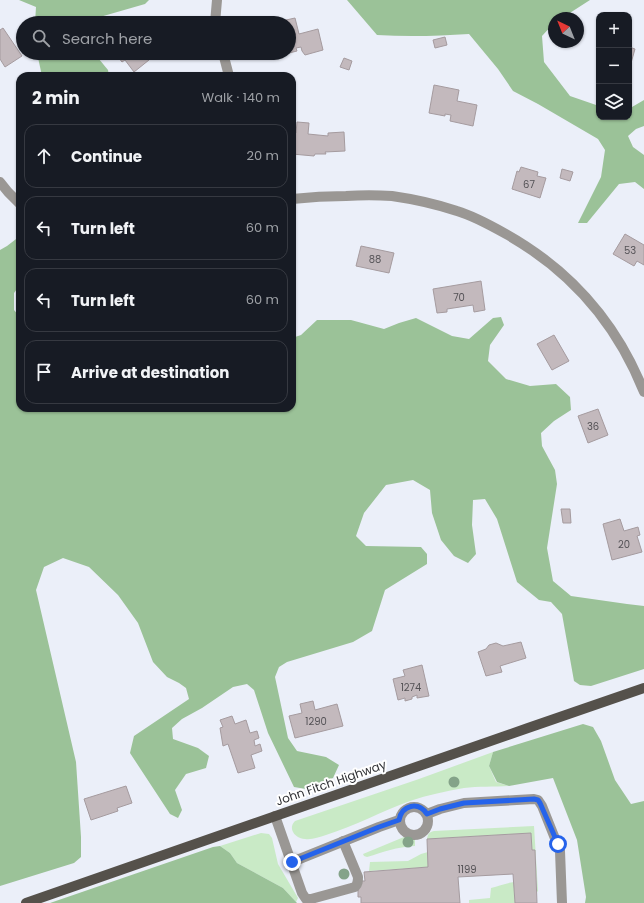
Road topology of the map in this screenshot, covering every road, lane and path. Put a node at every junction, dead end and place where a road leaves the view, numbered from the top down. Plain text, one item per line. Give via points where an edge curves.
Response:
1 (217, 0) edge
2 (216, 16) edge
3 (225, 60) edge
4 (228, 72) edge
5 (0, 182) edge
6 (296, 199) edge
7 (16, 200) edge
8 (644, 392) edge
9 (644, 688) edge
10 (427, 814) junction
11 (276, 816) junction
12 (399, 820) junction
13 (343, 841) junction
14 (292, 862) junction
15 (26, 903) edge
16 (562, 903) edge

1 - 2 street
3 - 4 street
5 - 7 street
6 - 8 street via 391,196 458,211 496,228 550,264 585,296 617,338
9 - 11 main road, John Fitch Highway
10 - 12 street via 420,807 410,807 402,812
10 - 12 street via 428,824 419,834 406,832
10 - 16 street via 464,803 538,800 560,851
11 - 14 street
11 - 15 main road, John Fitch Highway
12 - 13 street
13 - 14 street
13 - 14 street via 358,877 355,887 306,899

